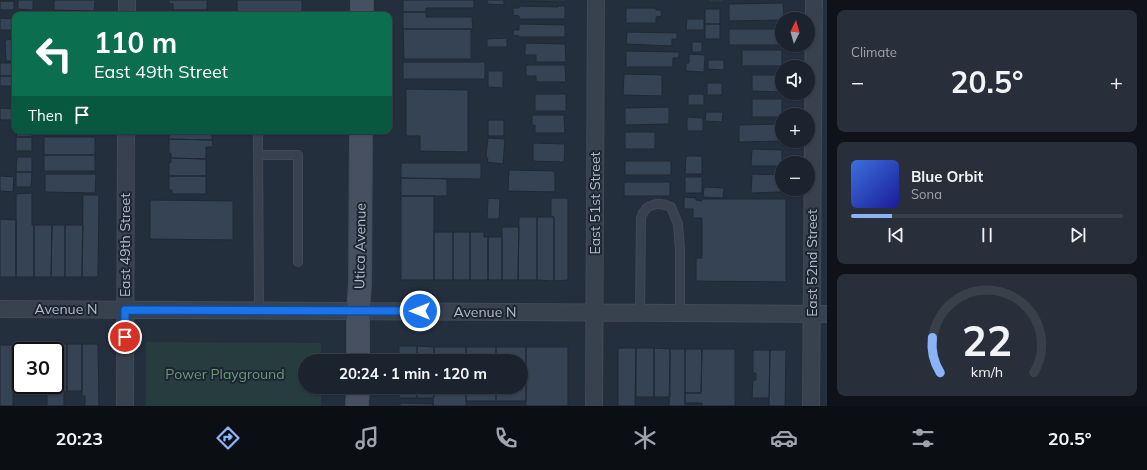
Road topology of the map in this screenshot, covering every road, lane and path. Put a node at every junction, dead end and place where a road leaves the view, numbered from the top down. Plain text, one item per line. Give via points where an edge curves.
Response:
1 (127, 0) edge
2 (362, 0) edge
3 (596, 0) edge
4 (814, 0) edge
5 (127, 12) edge
6 (362, 12) edge
7 (126, 134) edge
8 (258, 134) edge
9 (361, 134) edge
10 (258, 155) junction
11 (298, 262) dead end
12 (0, 309) edge
13 (125, 310) junction
14 (259, 310) junction
15 (358, 311) junction
16 (594, 312) junction
17 (640, 312) junction
18 (680, 313) junction
19 (819, 314) edge
20 (358, 354) edge
21 (358, 394) edge
22 (125, 406) edge
23 (358, 406) edge
24 (594, 406) edge
25 (811, 406) edge

1 - 5 street
2 - 6 main road
3 - 16 street, East 51st Street
4 - 19 street, East 52nd Street
7 - 13 street, East 49th Street
8 - 10 lane
9 - 15 main road, Utica Avenue
10 - 11 lane via 298,155
10 - 14 lane
12 - 13 street, Avenue N
13 - 14 street, Avenue N
13 - 22 street, East 49th Street
14 - 15 street, Avenue N
15 - 16 street, Avenue N
15 - 20 main road, Utica Avenue
16 - 17 street, Avenue N
16 - 24 street, East 51st Street
17 - 18 street, Avenue N
17 - 18 lane via 641,218 643,211 657,204 670,207 678,224
18 - 19 street, Avenue N
19 - 25 street, East 52nd Street
21 - 23 main road

